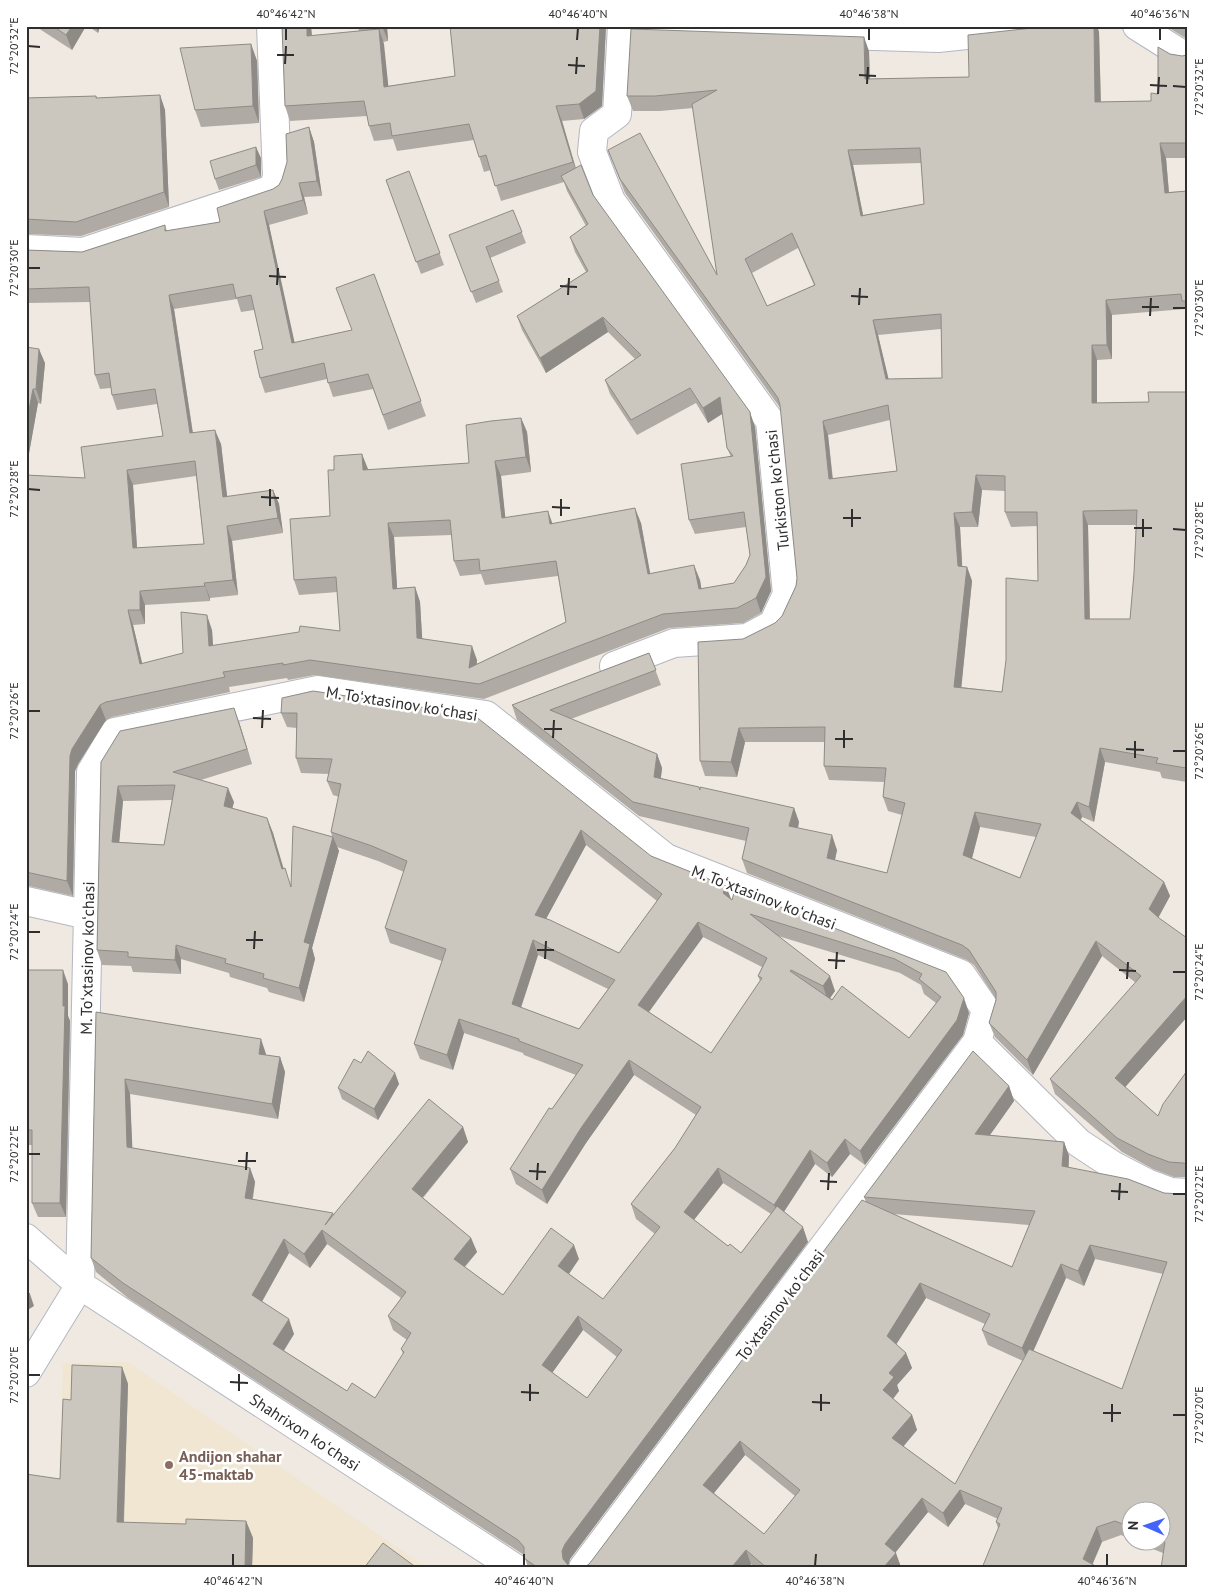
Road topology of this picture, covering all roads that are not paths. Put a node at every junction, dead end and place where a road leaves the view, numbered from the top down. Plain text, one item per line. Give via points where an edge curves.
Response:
1 (271, 26) edge
2 (1053, 26) edge
3 (1137, 26) edge
4 (622, 27) edge
5 (1187, 55) edge
6 (26, 249) edge
7 (593, 674) edge
8 (513, 705) edge
9 (486, 715) junction
10 (26, 900) edge
11 (88, 915) junction
12 (977, 1042) junction
13 (1187, 1193) edge
14 (26, 1238) edge
15 (80, 1286) junction
16 (26, 1373) edge
17 (515, 1568) edge
18 (583, 1568) edge

1 - 6 street via 277,177 273,189 83,252
2 - 4 street via 938,38
3 - 5 street
4 - 7 street, Turkiston koʻchasi via 617,114 594,131 592,152 611,201 770,421 788,594 773,624 747,638 674,643
8 - 9 street
9 - 11 street, M. Toʻxtasinov koʻchasi via 318,690 115,732 91,772
9 - 12 street, M. Toʻxtasinov koʻchasi via 666,858 962,974 986,1010
10 - 11 street
11 - 15 street, M. Toʻxtasinov koʻchasi
12 - 13 street via 1079,1143 1147,1183 1171,1192
12 - 18 street, Toʻxtasinov koʻchasi
14 - 15 street, Shahrixon koʻchasi
15 - 16 street
15 - 17 street, Shahrixon koʻchasi

